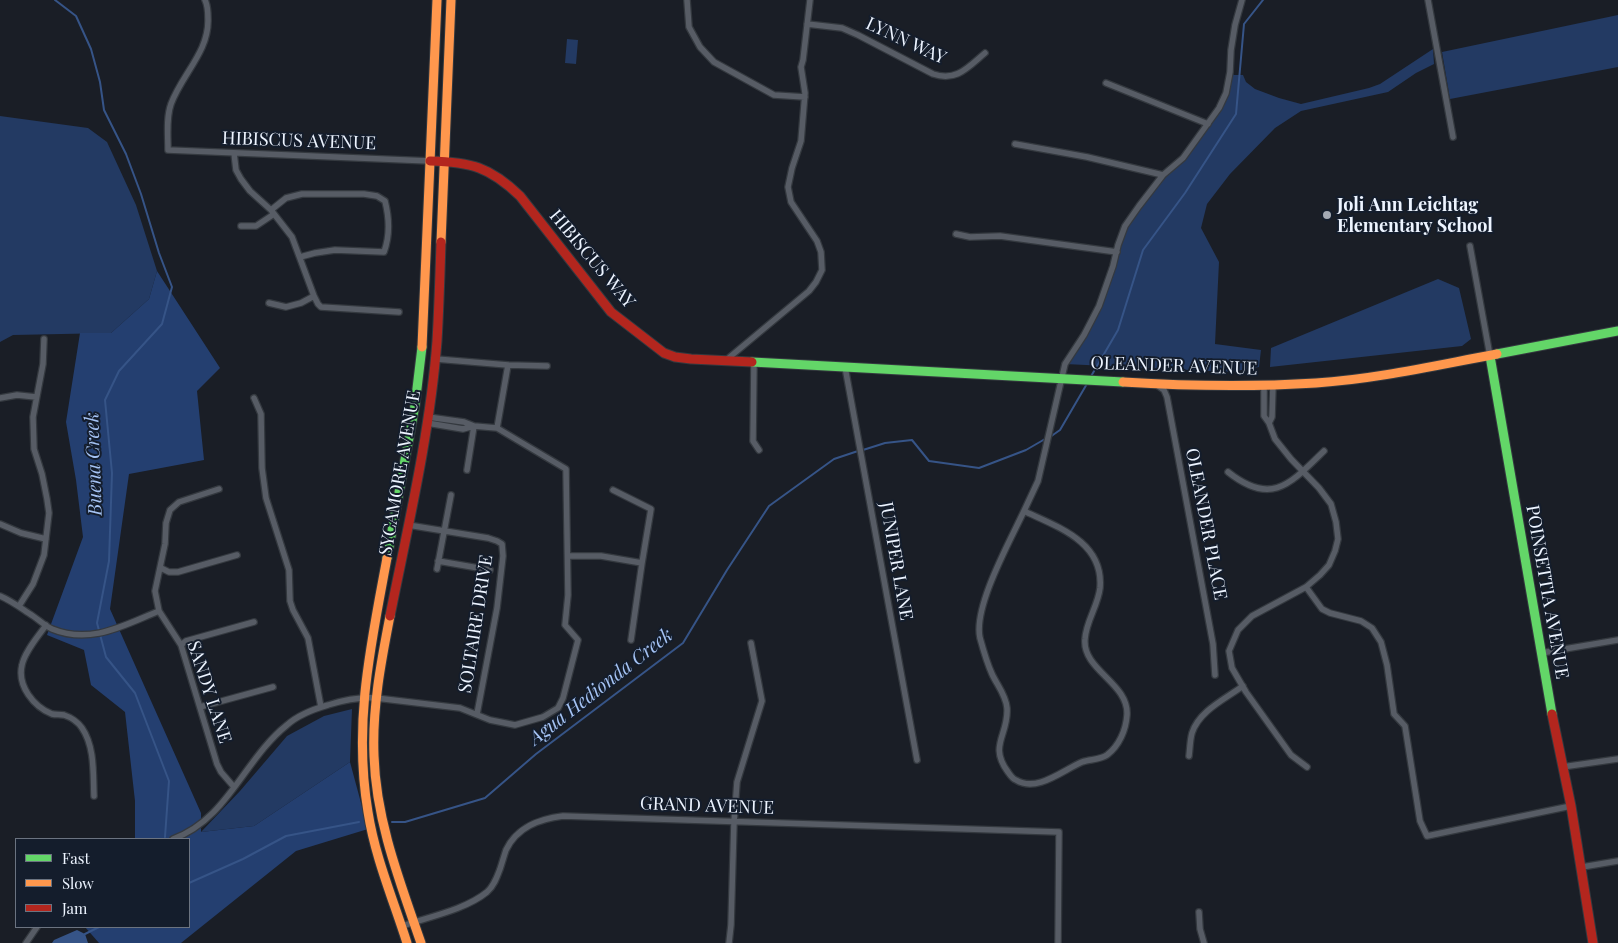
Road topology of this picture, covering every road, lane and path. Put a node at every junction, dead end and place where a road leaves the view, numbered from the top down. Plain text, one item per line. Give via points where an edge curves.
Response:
1 (205, 0) edge
2 (437, 0) edge
3 (451, 0) edge
4 (687, 0) edge
5 (810, 0) edge
6 (1242, 0) edge
7 (1428, 0) edge
8 (806, 24) junction
9 (985, 53) dead end
10 (1106, 83) dead end
11 (805, 97) junction
12 (1208, 124) junction
13 (1453, 137) dead end
14 (1015, 144) dead end
15 (234, 153) junction
16 (430, 161) junction
17 (444, 161) junction
18 (1163, 175) junction
19 (272, 212) junction
20 (241, 226) dead end
21 (956, 234) dead end
22 (1470, 246) dead end
23 (1117, 252) junction
24 (300, 257) junction
25 (314, 296) junction
26 (269, 303) dead end
27 (400, 312) dead end
28 (1618, 331) edge
29 (44, 339) dead end
30 (1490, 356) junction
31 (436, 359) junction
32 (725, 361) junction
33 (754, 362) junction
34 (508, 365) junction
35 (547, 366) dead end
36 (845, 367) junction
37 (1060, 378) junction
38 (1156, 384) junction
39 (1268, 385) junction
40 (36, 397) junction
41 (0, 398) edge
42 (254, 398) dead end
43 (427, 420) junction
44 (474, 426) junction
45 (497, 428) junction
46 (759, 450) dead end
47 (1324, 451) dead end
48 (467, 470) dead end
49 (1303, 471) junction
50 (1228, 472) dead end
51 (219, 489) dead end
52 (613, 490) dead end
53 (451, 495) dead end
54 (1024, 511) junction
55 (0, 524) edge
56 (408, 525) junction
57 (443, 532) junction
58 (46, 539) junction
59 (236, 555) dead end
60 (568, 556) junction
61 (438, 561) junction
62 (642, 563) junction
63 (161, 568) junction
64 (437, 569) dead end
65 (490, 570) dead end
66 (1306, 586) junction
67 (0, 596) edge
68 (19, 606) junction
69 (159, 610) junction
70 (254, 622) dead end
71 (46, 625) junction
72 (631, 640) dead end
73 (1618, 640) edge
74 (751, 643) dead end
75 (181, 645) junction
76 (1541, 653) junction
77 (1215, 675) dead end
78 (1243, 686) junction
79 (273, 687) dead end
80 (363, 697) junction
81 (376, 698) junction
82 (200, 707) junction
83 (321, 707) junction
84 (477, 714) junction
85 (1189, 756) dead end
86 (1618, 759) edge
87 (916, 760) dead end
88 (1307, 767) dead end
89 (1562, 767) junction
90 (234, 787) junction
91 (94, 796) dead end
92 (1571, 806) junction
93 (734, 822) junction
94 (175, 838) edge
95 (1618, 861) edge
96 (1582, 867) junction
97 (1199, 912) dead end
98 (414, 922) junction
99 (402, 926) junction
100 (36, 928) edge
101 (26, 943) edge
102 (407, 943) edge
103 (421, 943) edge
104 (729, 943) edge
105 (1058, 943) edge
106 (1204, 943) edge
107 (1593, 943) edge

1 - 15 street, HIBISCUS AVENUE via 209,29 172,103 168,116 168,150
2 - 16 main road, SYCAMORE AVENUE
3 - 17 main road, SYCAMORE AVENUE
4 - 11 street via 689,27 700,47 714,62 774,95
5 - 8 street
6 - 12 street via 1226,93
7 - 13 street
8 - 9 street, LYNN WAY via 842,28 942,77 961,72
8 - 11 street via 801,67
10 - 12 street
11 - 32 street via 801,141 788,187 791,202 821,252 822,270 809,291
12 - 18 street via 1183,158
14 - 18 street
15 - 16 street, HIBISCUS AVENUE
15 - 19 street via 236,170 250,191
16 - 17 main road, HIBISCUS WAY
16 - 80 main road, SYCAMORE AVENUE via 423,336 415,405
17 - 31 main road, SYCAMORE AVENUE
17 - 32 main road, HIBISCUS WAY via 473,164 508,183 611,312 664,353 675,357
18 - 23 street via 1126,226
19 - 20 street via 256,226
19 - 24 street via 292,237
19 - 24 street via 286,198 302,194 364,194 385,201 388,224 384,252 330,251
21 - 23 street via 1000,236
22 - 30 street, POINSETTIA AVENUE
23 - 37 street via 1099,306
24 - 25 street
25 - 26 street via 286,307
25 - 27 street via 321,307
28 - 30 main road, OLEANDER AVENUE
29 - 40 street
30 - 39 main road, OLEANDER AVENUE via 1397,373 1318,383
30 - 76 main road, POINSETTIA AVENUE
31 - 34 street
31 - 43 main road, SYCAMORE AVENUE
32 - 33 main road, OLEANDER AVENUE
33 - 36 main road, OLEANDER AVENUE
33 - 46 street via 753,441
34 - 35 street
34 - 45 street
36 - 37 main road, OLEANDER AVENUE
36 - 87 street, JUNIPER LANE
37 - 38 main road, OLEANDER AVENUE
37 - 54 street via 1046,453
38 - 39 main road, OLEANDER AVENUE
38 - 77 street, OLEANDER PLACE via 1164,390 1167,398 1212,639
39 - 49 street via 1264,416 1275,439
40 - 41 street via 16,394
40 - 58 street via 34,449 48,499
42 - 83 street via 261,414 266,498 289,570 290,601 310,644
43 - 44 street via 463,429
43 - 56 main road, SYCAMORE AVENUE
44 - 45 street
44 - 48 street
45 - 60 street via 566,469
47 - 49 street
49 - 50 street via 1288,484 1266,490 1253,488
49 - 66 street via 1331,504 1338,538 1328,565
51 - 63 street, SANDY LANE via 179,502 170,510
52 - 62 street via 651,509
53 - 57 street
54 - 54 street via 986,594 979,626 991,672 1006,700 1006,726 1000,740 1000,757 1015,780 1031,784 1084,761 1107,755 1122,735 1127,708 1121,693 1105,678 1085,646 1100,588 1097,565 1088,549 1073,534
55 - 58 street
56 - 57 street, SOLTAIRE DRIVE
56 - 81 main road, SYCAMORE AVENUE
57 - 61 street
57 - 84 street, SOLTAIRE DRIVE via 488,538 502,544 497,608
58 - 68 street via 44,555 33,584
59 - 63 street via 178,572
60 - 62 street via 601,556
60 - 84 street via 564,625 578,640 558,708 515,726
61 - 64 street
61 - 65 street
62 - 72 street
63 - 69 street, SANDY LANE via 155,592
66 - 78 street via 1252,616 1238,630 1230,651 1232,668
66 - 92 street via 1322,609 1361,621 1372,628 1381,642 1394,714 1405,726 1420,821 1427,836
67 - 68 street
68 - 71 street
69 - 71 street via 90,636 75,636
69 - 75 street, SANDY LANE
70 - 75 street
71 - 91 street via 25,657 22,678 29,696 37,705 71,718 82,728 91,748
73 - 76 street
74 - 93 street via 762,701 737,782
75 - 82 street, SANDY LANE
76 - 89 main road, POINSETTIA AVENUE
78 - 85 street via 1200,718 1191,734
78 - 88 street via 1291,755
79 - 82 street
80 - 81 street
80 - 83 street
80 - 99 main road, SYCAMORE AVENUE via 361,759 364,794 378,860
81 - 84 street via 442,704
81 - 98 main road, SYCAMORE AVENUE via 374,758 378,792 392,856
82 - 90 street, SANDY LANE via 217,764
83 - 90 street via 288,724
86 - 89 street
89 - 92 main road, POINSETTIA AVENUE
90 - 94 street via 218,809 197,828
92 - 96 main road, POINSETTIA AVENUE
93 - 98 street, GRAND AVENUE via 563,816 536,822 523,829 506,850 489,891 462,906
93 - 104 street
93 - 105 street, GRAND AVENUE via 1059,832
95 - 96 street
96 - 107 main road, POINSETTIA AVENUE
97 - 106 street
98 - 99 street, GRAND AVENUE
98 - 103 main road, SYCAMORE AVENUE
99 - 102 main road, SYCAMORE AVENUE
100 - 101 street

